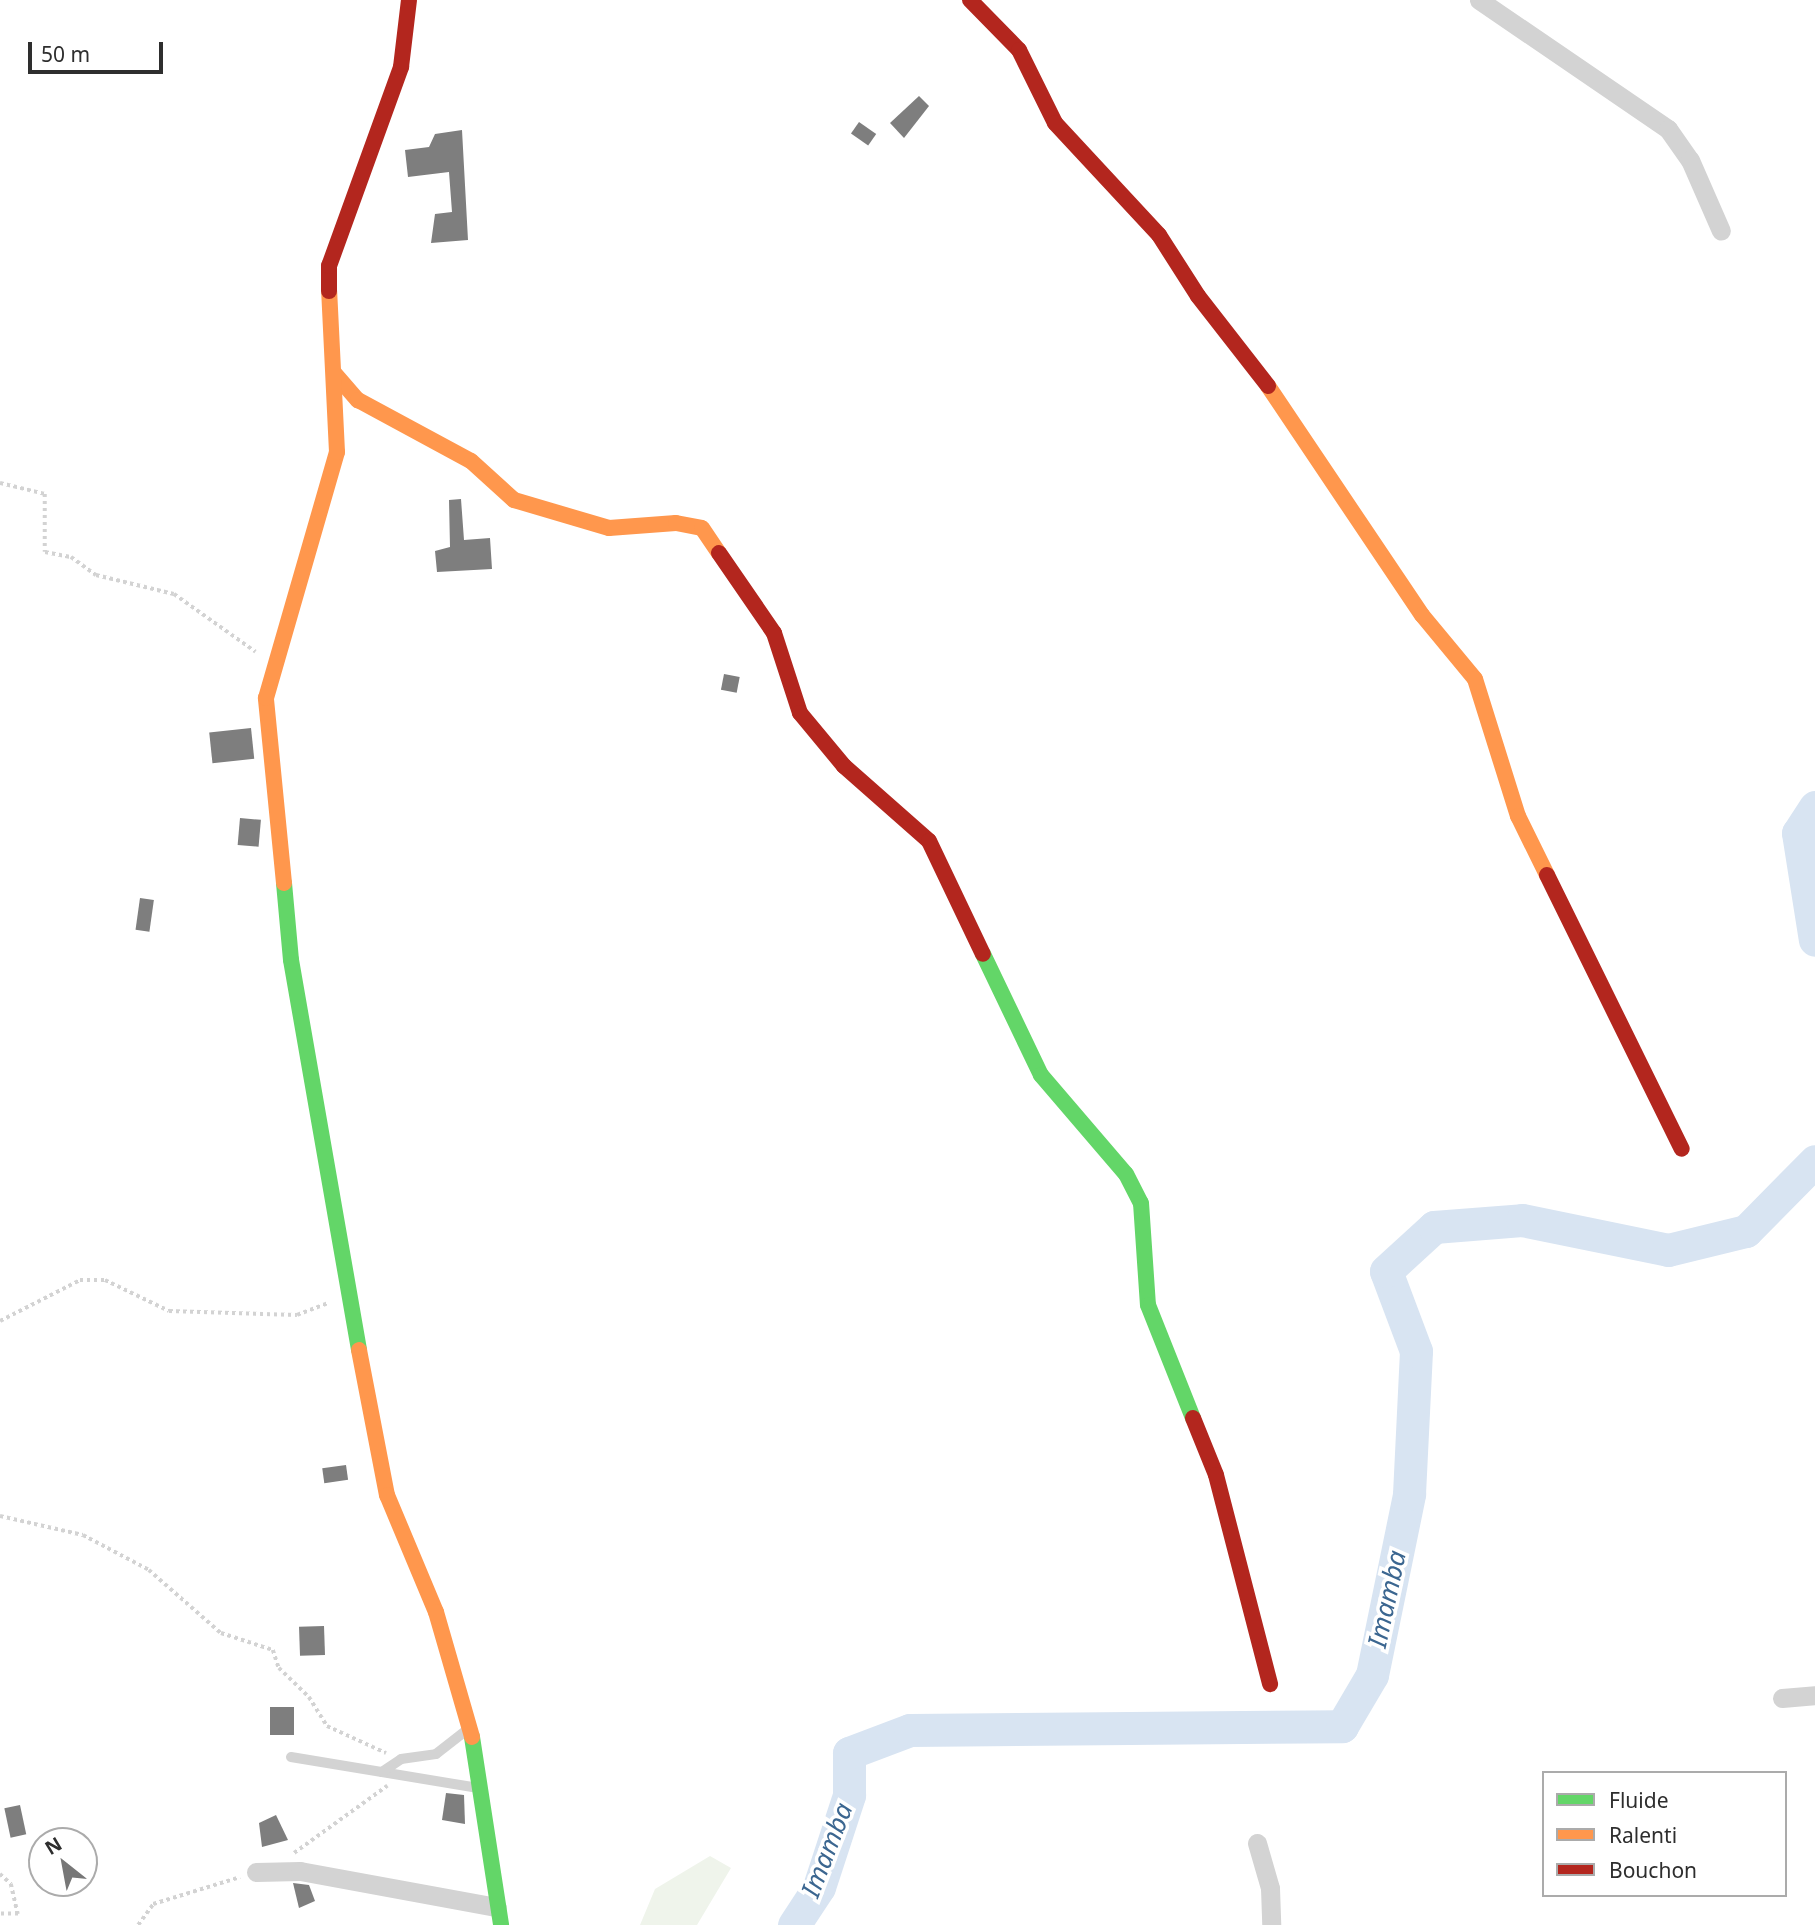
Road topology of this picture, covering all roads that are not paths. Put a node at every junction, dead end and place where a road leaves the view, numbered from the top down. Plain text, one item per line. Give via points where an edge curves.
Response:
1 (409, 0) edge
2 (970, 0) edge
3 (1479, 0) edge
4 (1721, 231) dead end
5 (335, 374) junction
6 (1682, 1149) dead end
7 (1270, 1684) dead end
8 (1815, 1696) edge
9 (1782, 1698) dead end
10 (468, 1728) junction
11 (291, 1757) dead end
12 (382, 1772) junction
13 (479, 1788) junction
14 (1257, 1843) dead end
15 (256, 1872) road end
16 (499, 1916) edge
17 (1271, 1925) edge

1 - 5 street via 401,67 329,266 328,332
2 - 6 street via 1019,50 1055,123 1159,234 1198,296 1253,363 1422,615 1475,679 1518,816
3 - 4 street via 1668,129 1690,160
5 - 7 street via 358,400 471,461 514,500 609,528 676,523 702,528 774,634 800,713 844,766 929,841 1041,1075 1126,1174 1141,1203 1148,1305 1216,1475
5 - 10 street via 338,452 266,698 291,960 387,1495 436,1612
8 - 9 street
10 - 12 lane via 436,1754 401,1759
10 - 13 street
11 - 12 lane
12 - 13 lane
13 - 16 street
14 - 17 street via 1270,1888
15 - 16 street via 287,1871

